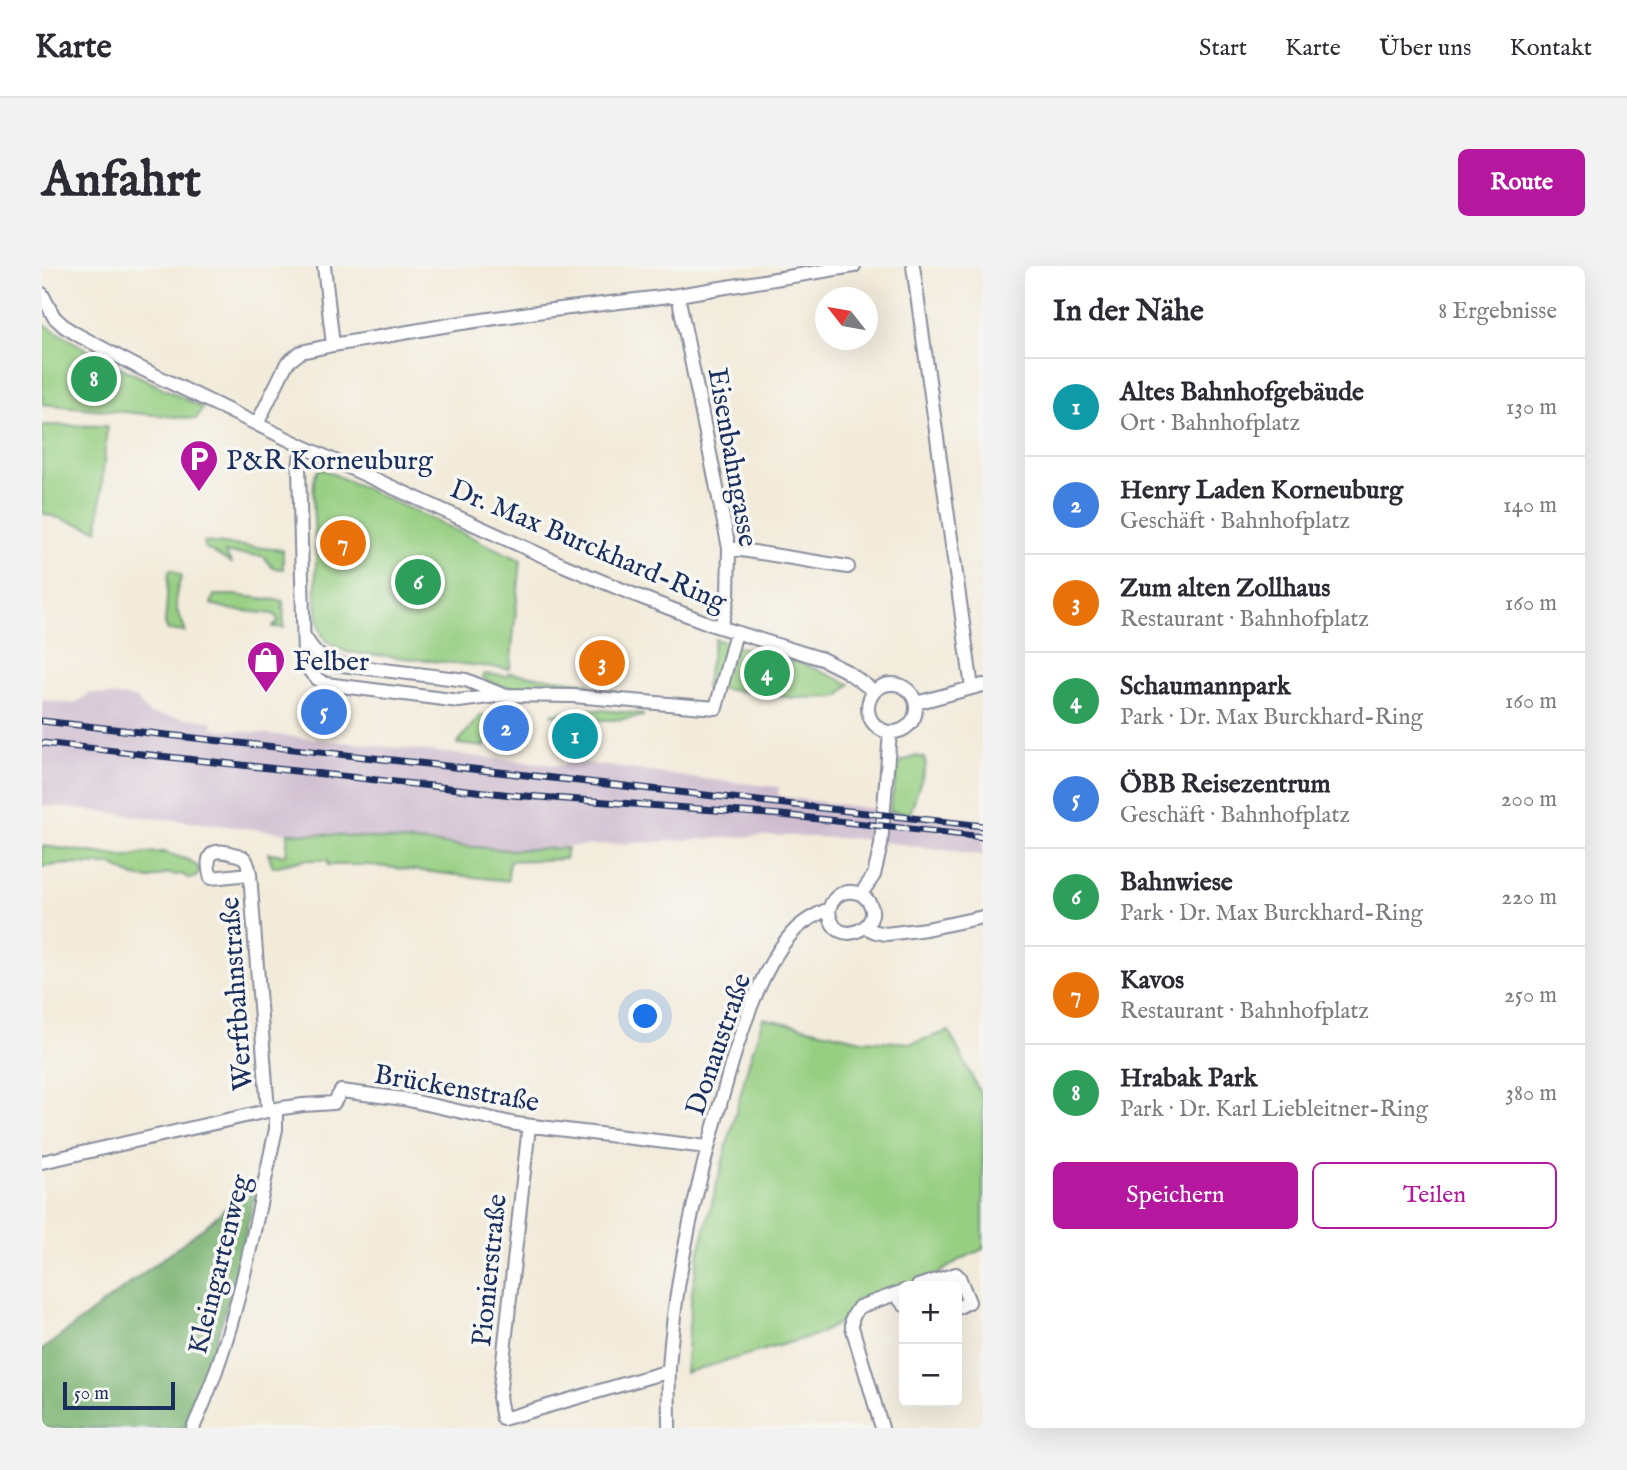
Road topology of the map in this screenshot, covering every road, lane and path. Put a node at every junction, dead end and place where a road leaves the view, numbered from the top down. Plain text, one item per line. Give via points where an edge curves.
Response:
1 (324, 266) edge
2 (854, 266) edge
3 (913, 266) edge
4 (42, 294) edge
5 (678, 295) junction
6 (333, 345) junction
7 (257, 424) junction
8 (302, 446) junction
9 (729, 548) junction
10 (848, 567) dead end
11 (721, 627) junction
12 (736, 632) junction
13 (303, 635) junction
14 (977, 686) edge
15 (874, 691) junction
16 (503, 695) junction
17 (916, 704) junction
18 (890, 732) junction
19 (250, 874) junction
20 (861, 894) junction
21 (829, 909) junction
22 (983, 917) edge
23 (865, 927) junction
24 (272, 1110) junction
25 (529, 1126) junction
26 (707, 1147) junction
27 (42, 1162) edge
28 (934, 1281) edge
29 (959, 1281) edge
30 (962, 1287) edge
31 (899, 1293) edge
32 (962, 1306) edge
33 (669, 1371) junction
34 (193, 1428) edge
35 (669, 1428) edge
36 (882, 1428) edge

1 - 6 street
2 - 5 street
3 - 14 street via 968,670
4 - 7 street, Dr. Max Burckhard-Ring via 65,327
5 - 6 street
5 - 9 street, Eisenbahngasse
6 - 7 street via 301,352 287,363
7 - 8 street, Dr. Max Burckhard-Ring
8 - 11 street, Dr. Max Burckhard-Ring via 563,565
8 - 13 street
9 - 10 street
9 - 11 street, Eisenbahngasse via 728,597
11 - 12 street, Dr. Max Burckhard-Ring
12 - 15 street, Dr. Max Burckhard-Ring via 822,659
12 - 16 street via 716,708
13 - 16 street via 312,649 334,664 466,680
13 - 16 street via 308,670 326,684 459,701
14 - 17 street
15 - 17 street via 886,684 899,684 910,691
15 - 18 street via 869,702 871,719
17 - 18 street via 911,722
18 - 20 street via 881,845 874,875
19 - 19 street via 245,858 228,852 216,851 207,865 211,878
19 - 24 street, Werftbahnstraße
20 - 21 street, Donaustraße via 841,893
20 - 23 street via 872,912
21 - 23 street via 833,925 841,931 852,933
21 - 26 street, Donaustraße via 797,928 775,957 740,1038
22 - 23 street via 886,934
24 - 25 street, Brückenstraße via 334,1103 341,1091 404,1099
24 - 27 street, Brückenstraße
24 - 34 street, Kleingartenweg via 276,1129 241,1287 208,1396
25 - 26 street, Brückenstraße
25 - 33 street, Pionierstraße via 499,1397 503,1419
26 - 33 street, Donaustraße via 680,1267
28 - 29 street via 956,1274
30 - 32 street via 969,1302
31 - 36 street via 859,1307 852,1318
33 - 35 street, Donaustraße

